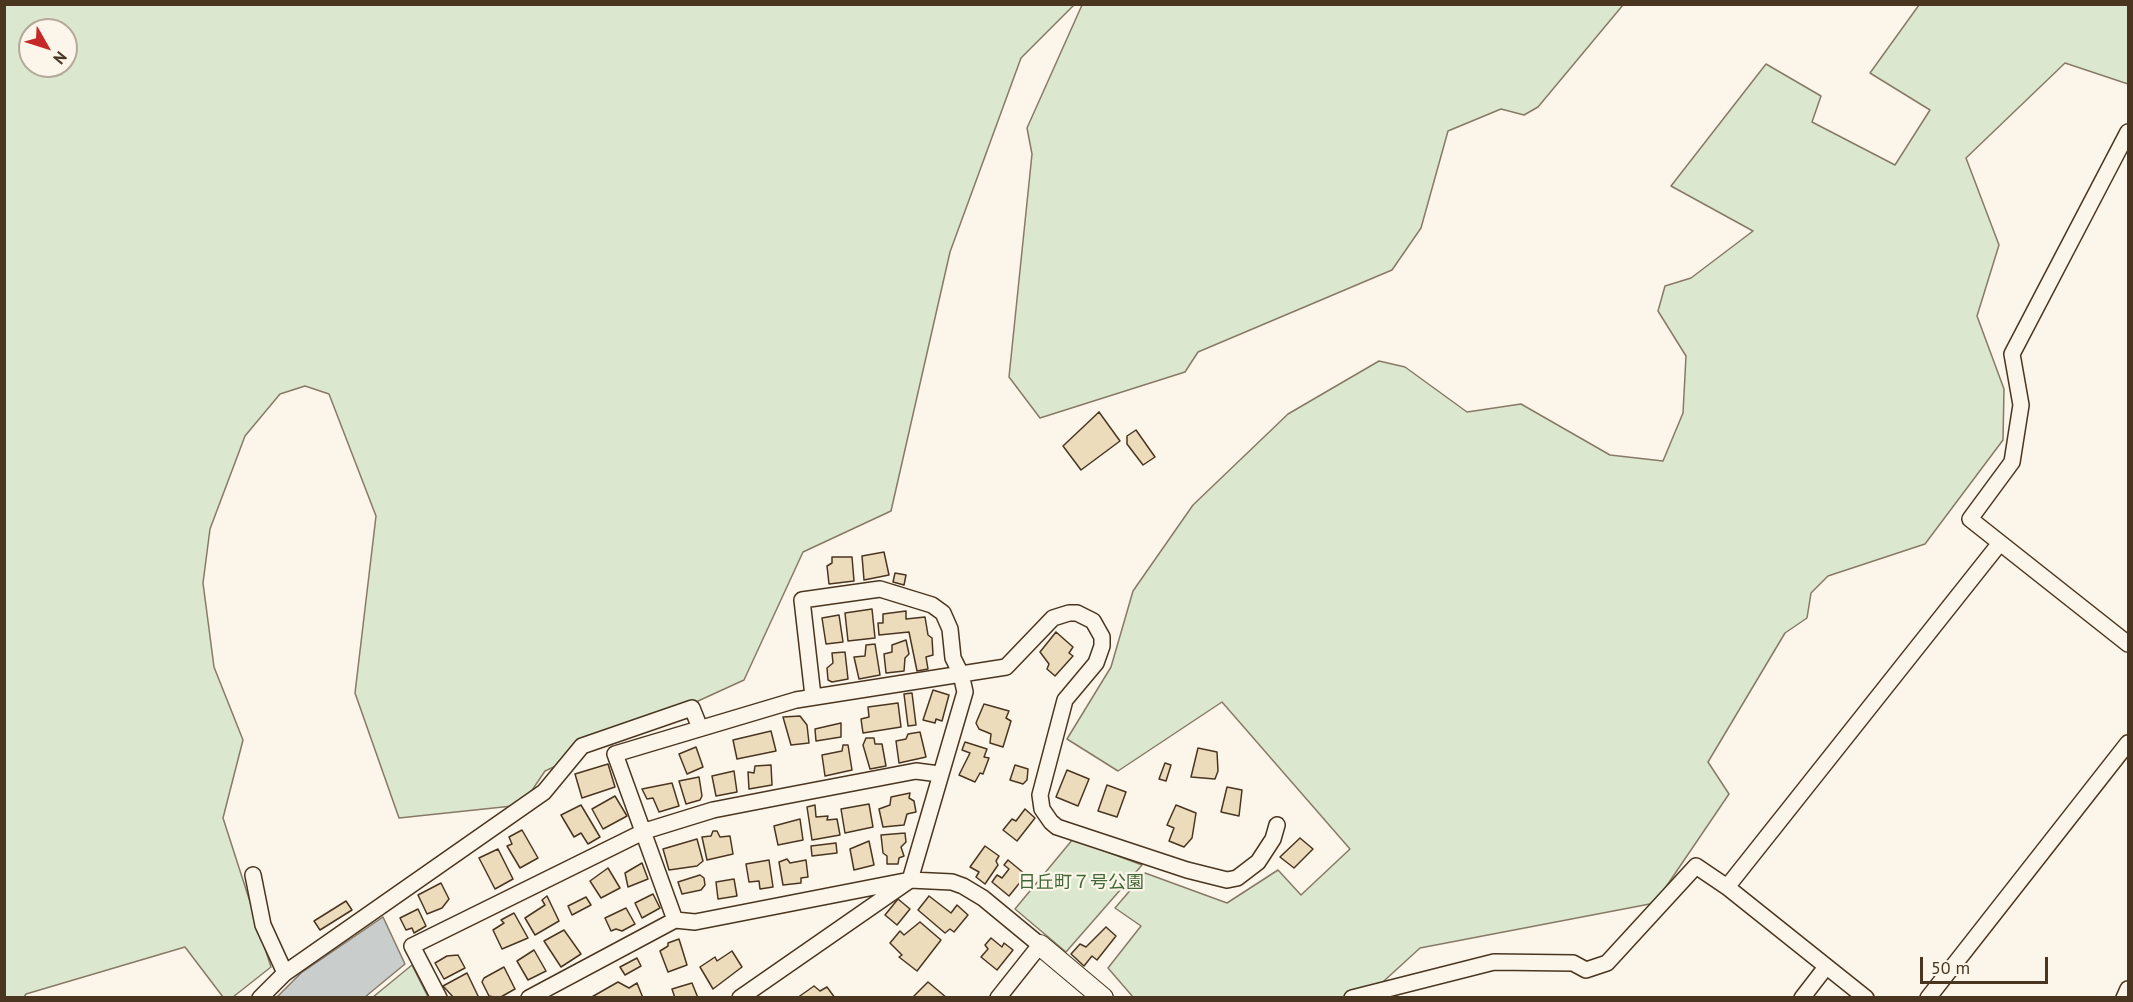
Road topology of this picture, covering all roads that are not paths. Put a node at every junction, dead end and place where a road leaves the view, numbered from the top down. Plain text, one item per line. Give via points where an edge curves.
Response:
1 (2128, 132) edge
2 (2000, 543) junction
3 (2128, 644) edge
4 (961, 674) junction
5 (813, 696) junction
6 (700, 728) junction
7 (2128, 743) edge
8 (939, 774) junction
9 (1277, 825) dead end
10 (645, 831) junction
11 (253, 875) dead end
12 (910, 880) junction
13 (1727, 887) junction
14 (675, 920) junction
15 (1040, 945) junction
16 (1826, 967) junction
17 (285, 973) junction
18 (2128, 989) edge
19 (260, 998) edge
20 (439, 998) edge
21 (529, 998) edge
22 (740, 998) edge
23 (998, 998) edge
24 (1103, 998) edge
25 (1353, 998) edge
26 (1802, 998) edge
27 (1866, 998) edge
28 (1928, 998) edge
29 (2124, 998) edge

1 - 2 street via 2012,354 2021,405 2012,462 1971,519
2 - 3 street
2 - 13 street
4 - 5 street
4 - 5 street via 953,658 948,621 932,605 880,589 802,600
4 - 8 street via 965,692
4 - 9 street via 1006,667 1053,618 1069,613 1084,615 1099,628 1102,646 1096,663 1065,700 1040,795 1042,809 1051,822 1187,870 1227,880 1237,878 1258,862
5 - 6 street
6 - 10 street via 615,753
6 - 17 street via 692,708 582,746 544,792
7 - 28 street
8 - 10 street via 916,771 785,796 713,810
8 - 12 street
10 - 14 street
10 - 20 street via 412,946
11 - 17 street via 263,925
12 - 14 street via 696,922
12 - 15 street via 963,886
12 - 22 street
13 - 16 street
13 - 25 street via 1696,866 1607,963 1586,970 1573,963 1494,962
14 - 21 street
15 - 23 street
15 - 24 street
16 - 26 street
16 - 27 street
17 - 19 street
18 - 29 street

